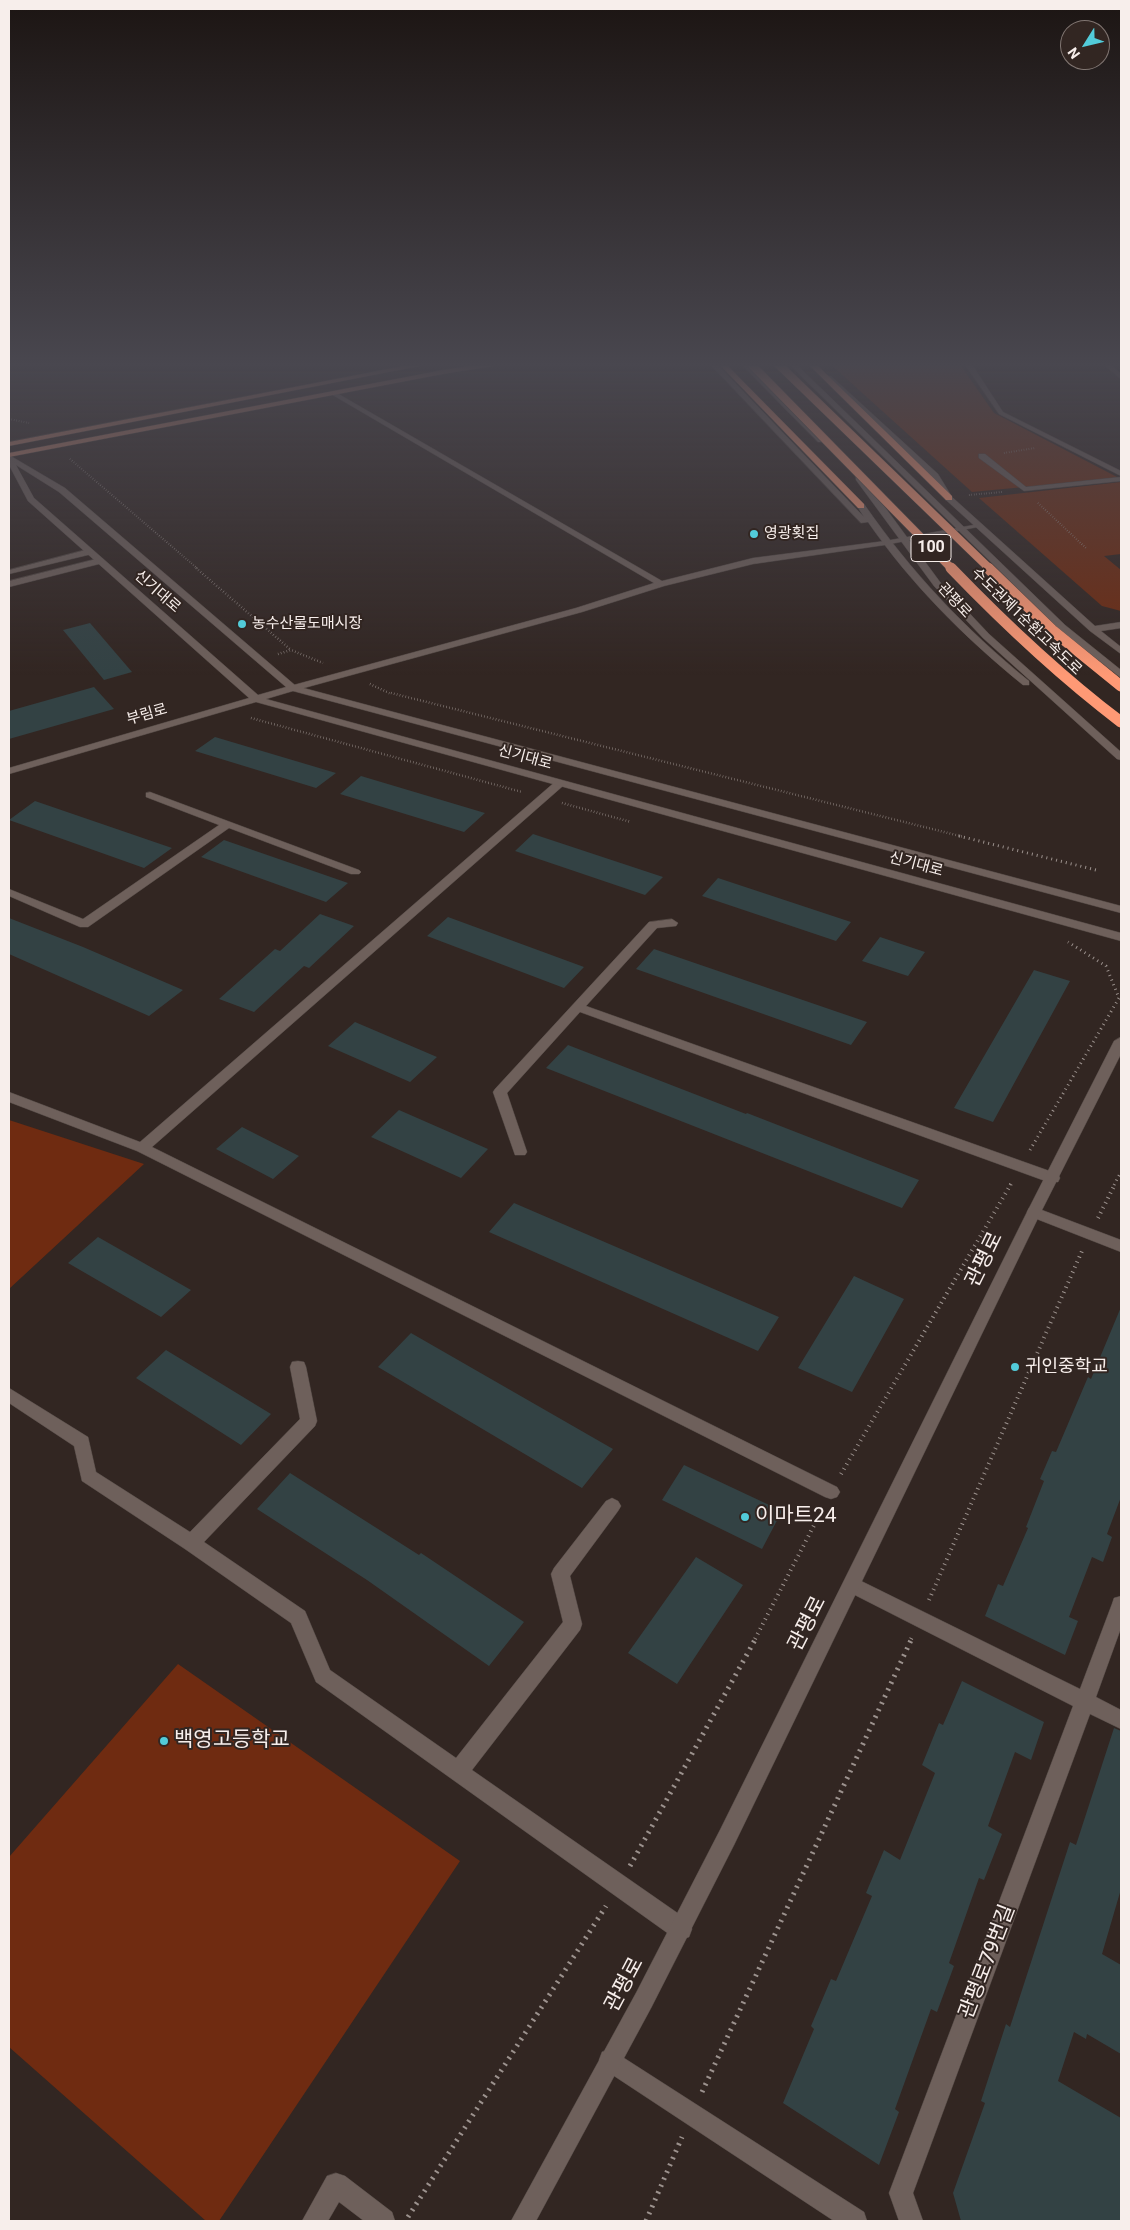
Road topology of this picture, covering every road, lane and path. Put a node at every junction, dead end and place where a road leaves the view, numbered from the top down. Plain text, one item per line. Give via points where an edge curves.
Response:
1 (14, 467) edge
2 (25, 467) edge
3 (79, 467) edge
4 (459, 467) edge
5 (812, 467) edge
6 (823, 467) edge
7 (847, 467) edge
8 (851, 467) edge
9 (884, 467) edge
10 (896, 467) edge
11 (918, 467) edge
12 (925, 467) edge
13 (996, 467) edge
14 (1107, 467) edge
15 (1121, 474) edge
16 (1121, 479) edge
17 (1024, 489) junction
18 (968, 495) dead end
19 (949, 498) junction
20 (861, 506) joint
21 (979, 526) junction
22 (959, 529) junction
23 (904, 539) junction
24 (885, 543) junction
25 (1002, 547) junction
26 (1087, 549) dead end
27 (89, 552) junction
28 (100, 562) junction
29 (9, 572) edge
30 (9, 584) edge
31 (661, 584) junction
32 (937, 584) junction
33 (1023, 590) junction
34 (1121, 625) edge
35 (1093, 629) junction
36 (291, 650) dead end
37 (1121, 651) edge
38 (1121, 675) edge
39 (1121, 686) edge
40 (293, 688) junction
41 (391, 693) dead end
42 (256, 699) junction
43 (1121, 722) edge
44 (1121, 758) edge
45 (9, 771) edge
46 (560, 783) junction
47 (150, 795) dead end
48 (228, 824) junction
49 (1096, 870) dead end
50 (355, 872) dead end
51 (9, 892) edge
52 (1121, 910) edge
53 (672, 923) dead end
54 (1121, 937) edge
55 (1106, 966) dead end
56 (578, 1007) junction
57 (1121, 1041) edge
58 (9, 1098) edge
59 (142, 1148) junction
60 (520, 1152) dead end
61 (1020, 1167) junction
62 (1121, 1172) edge
63 (1053, 1178) junction
64 (1034, 1212) junction
65 (1090, 1234) junction
66 (1121, 1246) edge
67 (298, 1367) dead end
68 (9, 1394) edge
69 (831, 1492) junction
70 (612, 1506) dead end
71 (191, 1543) junction
72 (951, 1550) dead end
73 (853, 1585) junction
74 (1121, 1604) edge
75 (898, 1670) dead end
76 (1086, 1703) junction
77 (1121, 1720) edge
78 (459, 1771) junction
79 (619, 1885) junction
80 (681, 1929) junction
81 (610, 2060) junction
82 (692, 2114) junction
83 (314, 2221) edge
84 (384, 2221) edge
85 (405, 2221) edge
86 (523, 2221) edge
87 (646, 2221) edge
88 (855, 2221) edge
89 (911, 2221) edge

1 - 27 street, 신기대로 via 31,499
2 - 40 street, 신기대로 via 62,490
3 - 36 path
4 - 31 street
5 - 24 street
6 - 20 highway
7 - 23 street, 관평로 via 866,486
8 - 43 highway, 수도권제1순환고속도로 / 100, bridge via 1015,634 1071,684
9 - 39 highway, 수도권제1순환고속도로 / 100, bridge via 1052,630
10 - 22 street
11 - 19 highway
12 - 19 street
13 - 17 street
14 - 15 street
16 - 17 street
17 - 18 path
17 - 26 path
19 - 21 street
20 - 24 street
21 - 22 street, 부림로
21 - 25 street
22 - 23 street, 부림로
22 - 33 street
23 - 24 street, 부림로
23 - 32 street, 관평로
24 - 31 street, 부림로 via 753,560
24 - 32 street
24 - 44 street via 959,627 983,649
25 - 33 street
25 - 35 street
27 - 28 street, 신기대로
27 - 29 street
28 - 30 street
28 - 42 street, 신기대로
31 - 40 street, 부림로 via 495,634
32 - 44 street, 관평로 via 986,636
33 - 38 street
34 - 35 street
35 - 37 street
40 - 42 street, 부림로
40 - 52 street, 신기대로
41 - 49 path
42 - 45 street, 부림로
42 - 46 street, 신기대로
46 - 54 street, 신기대로
46 - 59 street
47 - 48 street
48 - 50 street
48 - 51 street via 84,924
53 - 56 street via 653,925
55 - 61 path via 1119,998
56 - 60 street via 500,1092
56 - 61 street
57 - 63 street, 관평로
58 - 59 street
59 - 69 street
61 - 63 street
61 - 69 path
62 - 65 path
63 - 64 street, 관평로
64 - 65 street
64 - 73 street, 관평로 via 882,1518
65 - 66 street
65 - 72 path
67 - 71 street via 309,1421
68 - 71 street via 82,1442 88,1476
69 - 79 path via 778,1598
70 - 78 street via 560,1574 573,1624
71 - 78 street via 298,1617 323,1676
73 - 76 street
73 - 80 street, 관평로
74 - 76 street
75 - 82 path
76 - 77 street
76 - 89 street, 관평로79번길 via 900,2193
78 - 79 street
79 - 80 street
79 - 85 path
80 - 81 street, 관평로
81 - 82 street
81 - 86 street, 관평로
82 - 87 path
82 - 88 street
83 - 84 street via 336,2185

